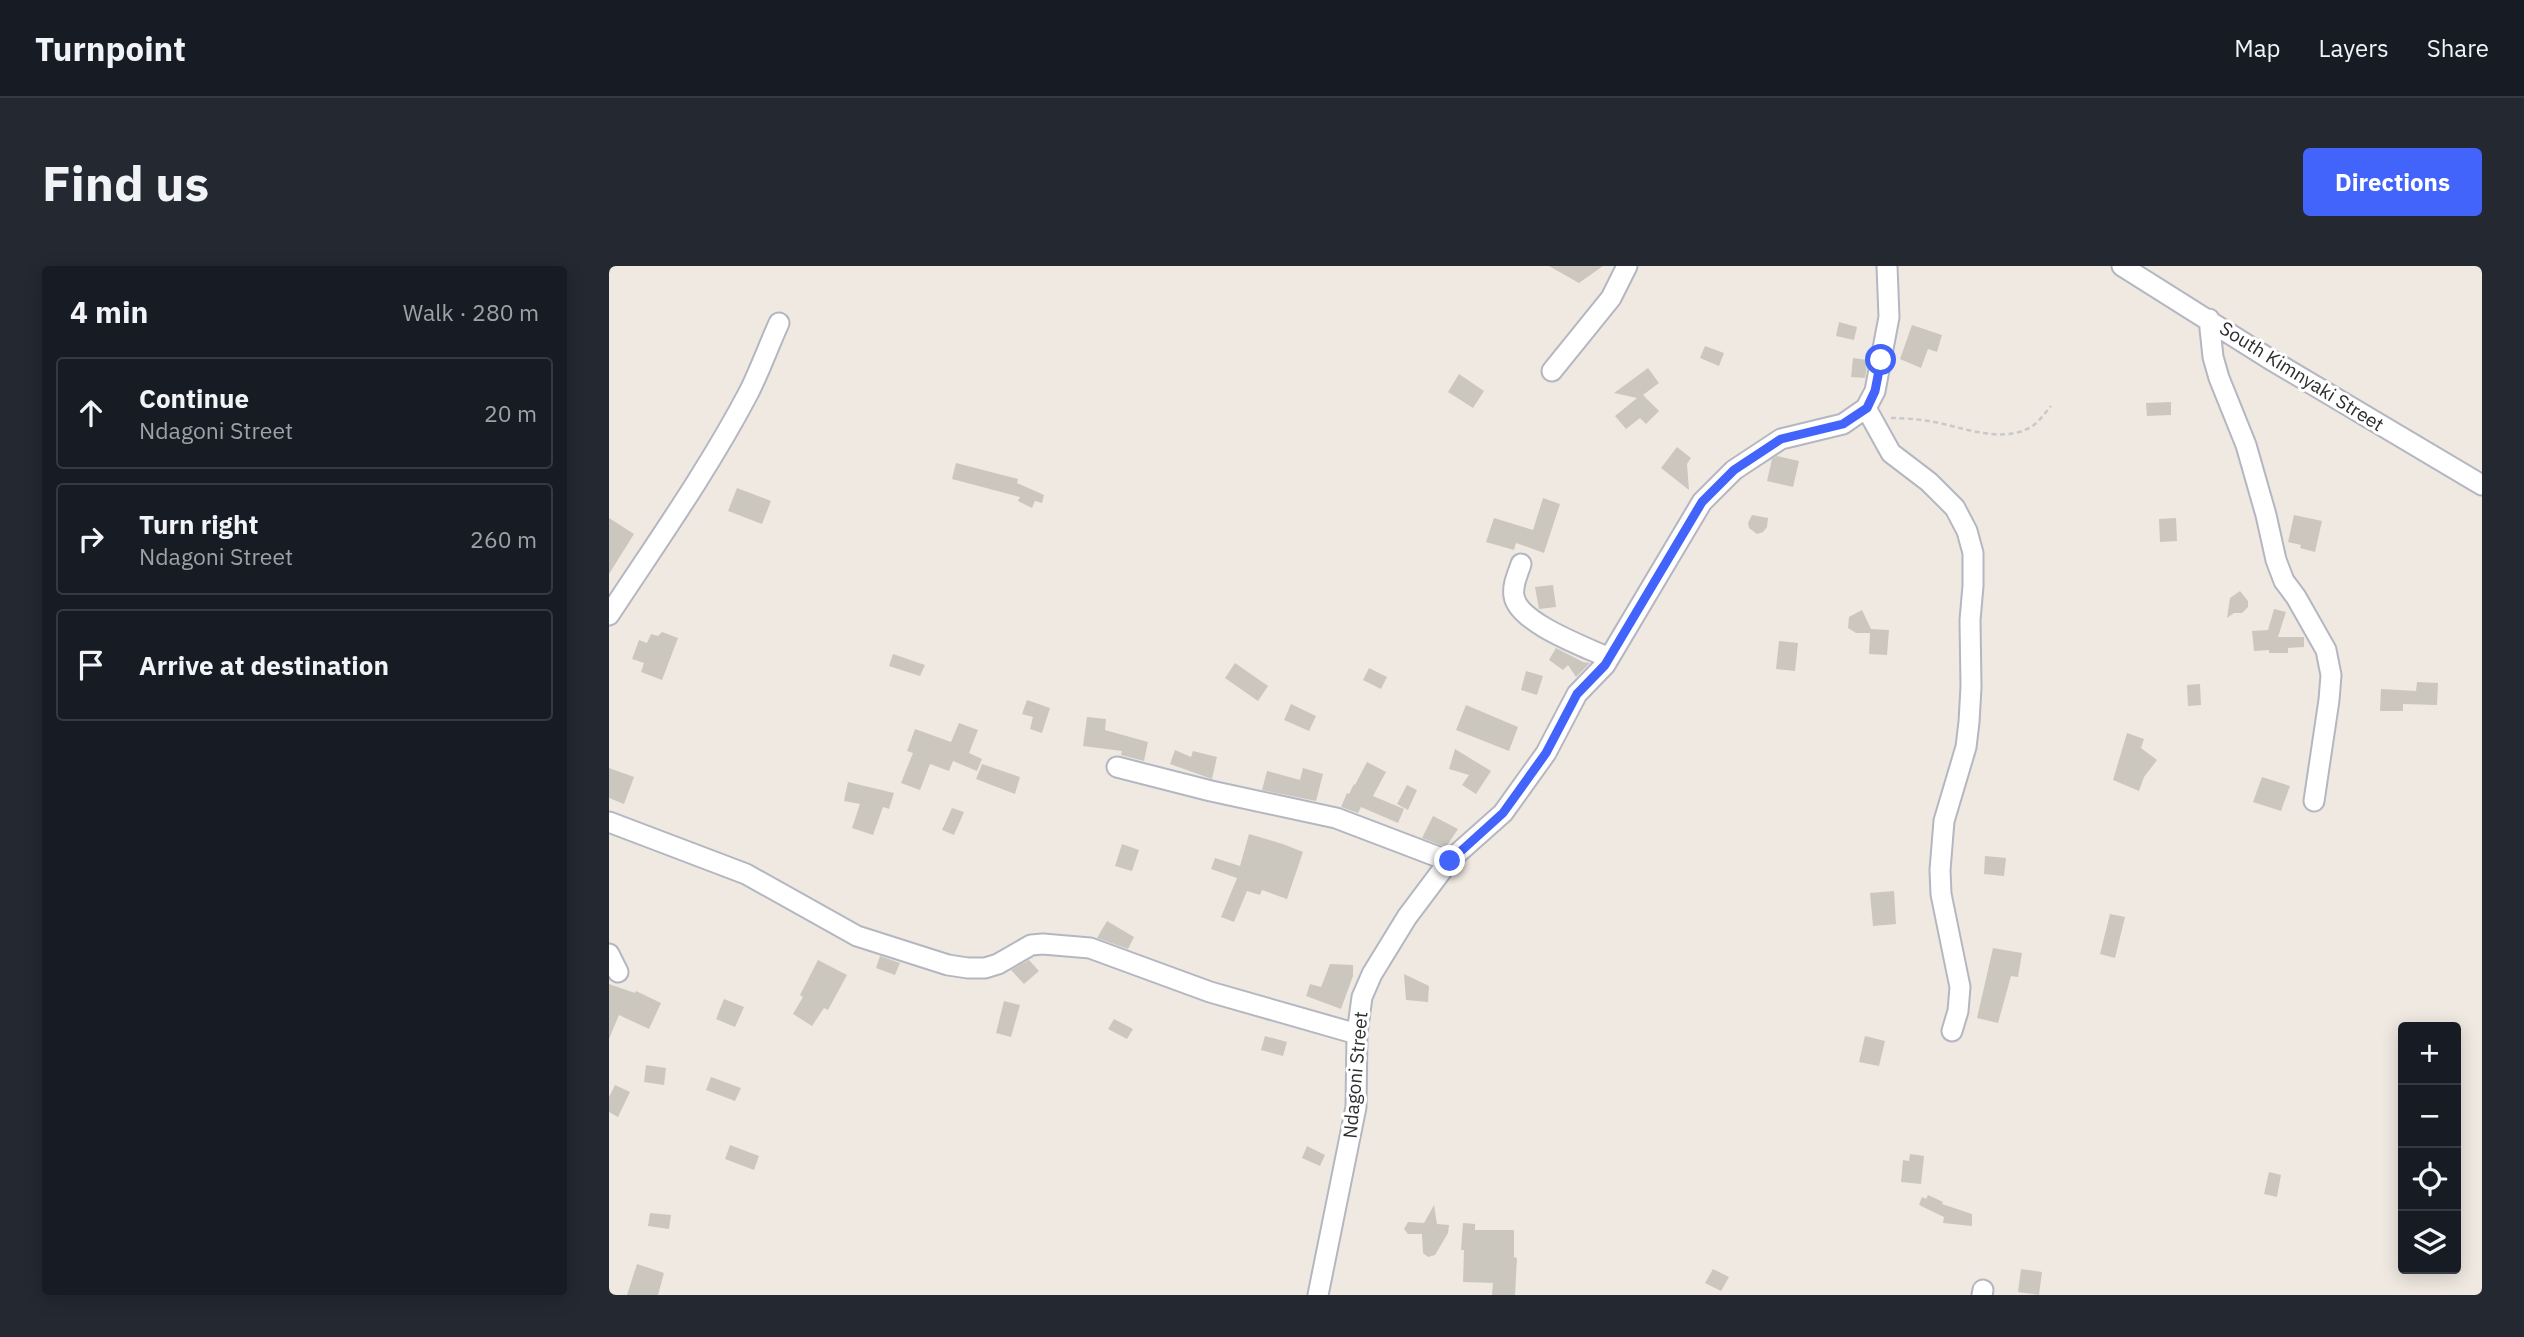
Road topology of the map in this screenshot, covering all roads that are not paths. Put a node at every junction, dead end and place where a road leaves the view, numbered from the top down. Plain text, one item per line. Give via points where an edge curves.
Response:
1 (1627, 266) edge
2 (1887, 266) edge
3 (2122, 266) edge
4 (2209, 319) junction
5 (779, 323) dead end
6 (1552, 371) dead end
7 (1870, 414) junction
8 (2482, 485) edge
9 (1521, 564) dead end
10 (609, 615) edge
11 (1609, 658) junction
12 (1117, 767) dead end
13 (2314, 801) dead end
14 (609, 822) edge
15 (1450, 861) junction
16 (609, 954) edge
17 (618, 972) dead end
18 (1952, 1031) dead end
19 (1357, 1034) junction
20 (1318, 1295) edge

1 - 6 street via 1611,298
2 - 7 street via 1889,317
3 - 4 street, South Kimnyaki Street
4 - 8 street, South Kimnyaki Street
4 - 13 street via 2213,357 2246,445 2276,560 2326,650 2331,675
5 - 10 street via 750,390 714,454
7 - 11 street, Ndagoni Street via 1781,439 1734,470 1702,502
7 - 18 street via 1891,453 1955,509 1973,553 1969,722 1944,821 1940,870 1945,918 1961,986
9 - 11 street via 1514,588 1518,608 1551,631
11 - 15 street, Ndagoni Street via 1577,694 1546,753 1503,813
12 - 15 street via 1336,818
14 - 19 street via 746,874 857,936 947,965 985,968 1043,944 1090,948 1210,992
15 - 19 street, Ndagoni Street via 1406,917 1372,974 1362,997
16 - 17 street
19 - 20 street, Ndagoni Street via 1356,1108

